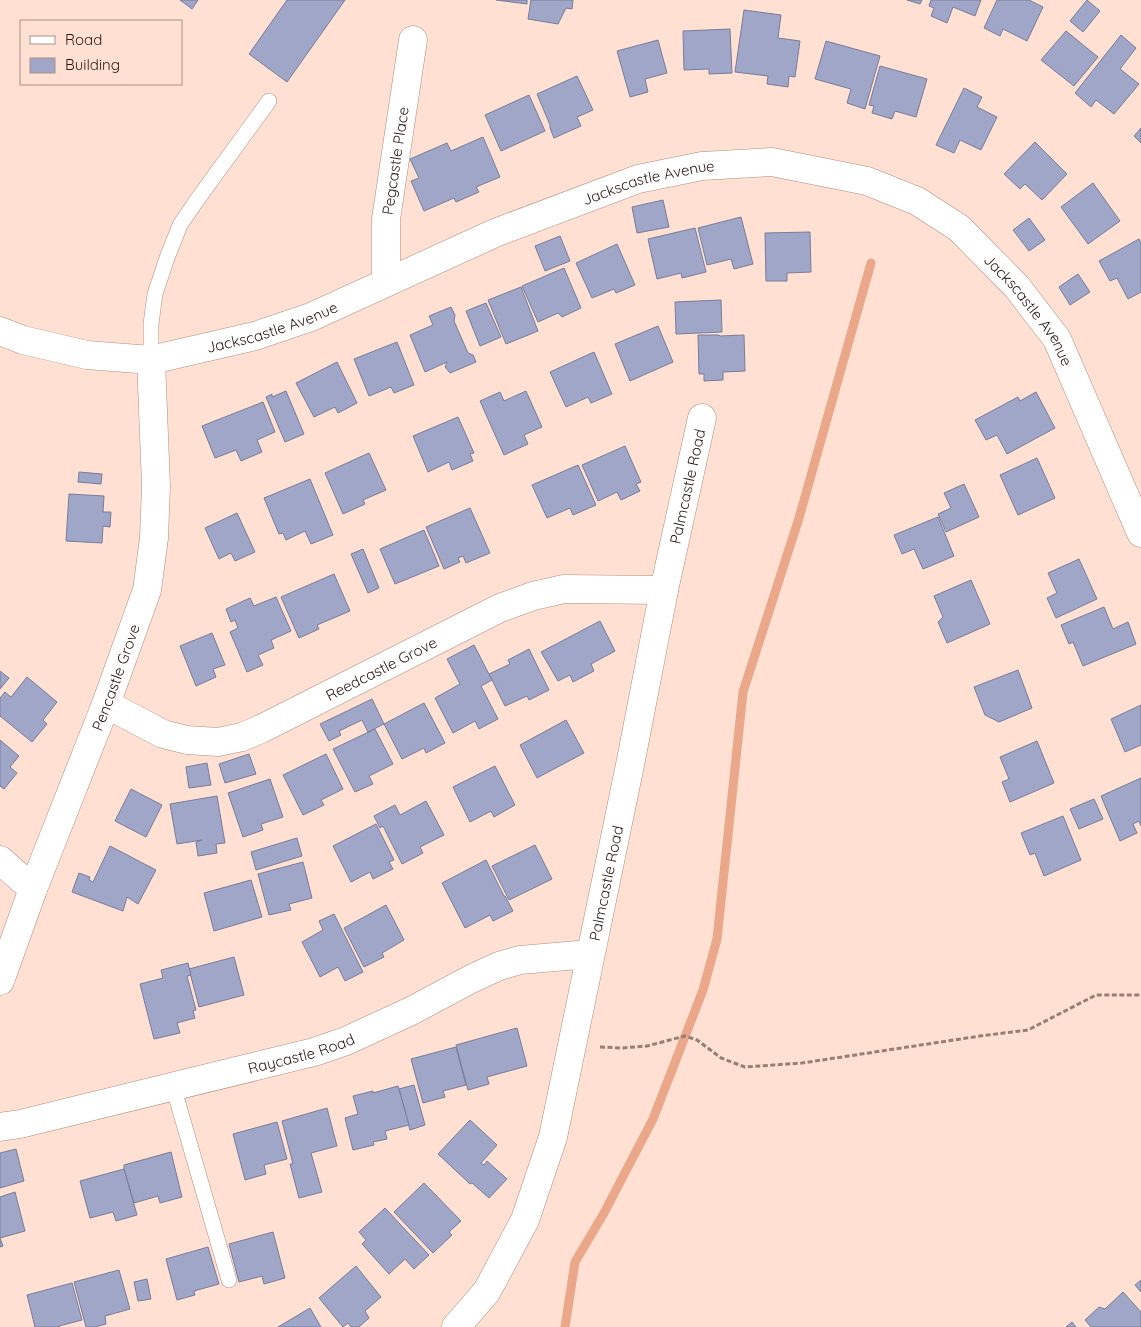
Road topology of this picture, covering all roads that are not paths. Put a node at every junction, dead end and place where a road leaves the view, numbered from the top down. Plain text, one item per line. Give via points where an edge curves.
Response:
1 (413, 40) dead end
2 (269, 101) dead end
3 (386, 282) junction
4 (0, 331) edge
5 (151, 360) junction
6 (702, 418) dead end
7 (1141, 533) edge
8 (664, 590) junction
9 (106, 704) junction
10 (0, 860) edge
11 (33, 889) junction
12 (590, 954) junction
13 (0, 981) edge
14 (173, 1086) junction
15 (0, 1127) edge
16 (229, 1280) dead end
17 (456, 1327) edge

1 - 3 street, Pegcastle Place via 386,219
2 - 5 lane via 180,225 155,294
3 - 5 street, Jackscastle Avenue via 311,317 255,336
3 - 7 street, Jackscastle Avenue via 495,233 638,179 692,167 772,162 867,181 916,201 959,228 1017,287 1057,339
4 - 5 street, Jackscastle Avenue via 23,340 87,355
5 - 9 street, Pencastle Grove via 156,486 148,590
6 - 8 street, Palmcastle Road
8 - 9 street, Reedcastle Grove via 564,590 533,596 500,608 261,730 218,742 163,734
8 - 12 street, Palmcastle Road
9 - 11 street, Pencastle Grove
10 - 11 street
11 - 13 street, Pencastle Grove
12 - 14 street, Raycastle Road via 520,960 499,966 346,1041 314,1052
12 - 17 street, Palmcastle Road via 552,1137 526,1220 487,1291
14 - 15 street, Raycastle Road
14 - 16 lane

